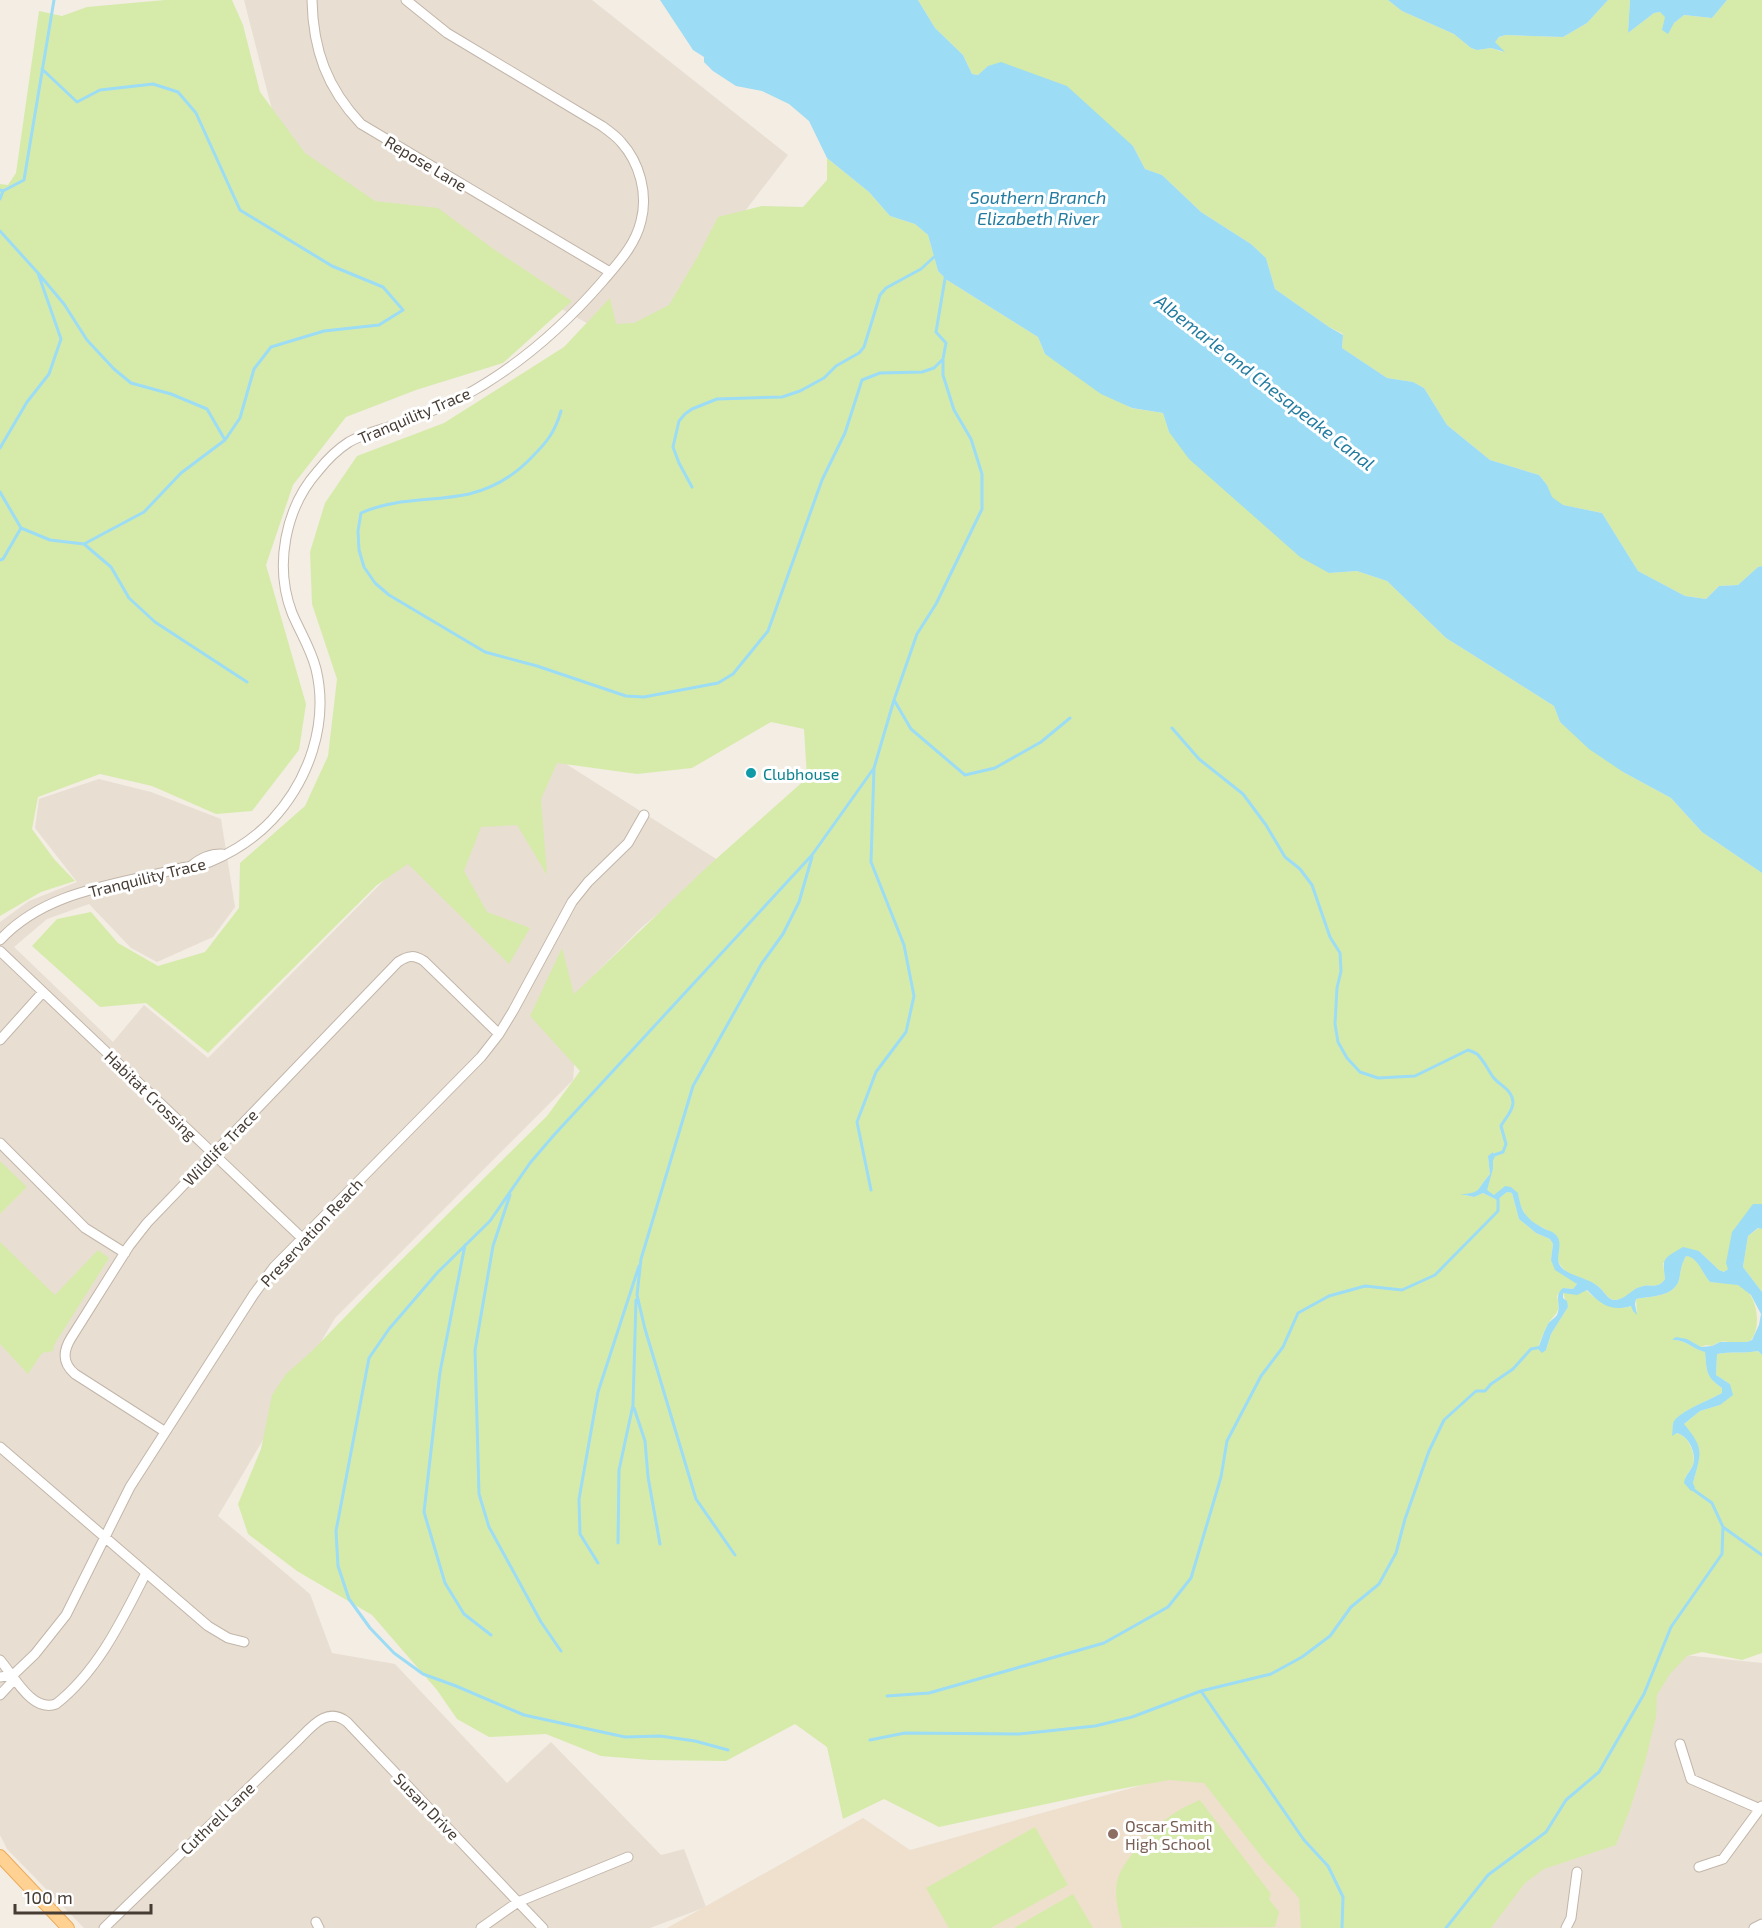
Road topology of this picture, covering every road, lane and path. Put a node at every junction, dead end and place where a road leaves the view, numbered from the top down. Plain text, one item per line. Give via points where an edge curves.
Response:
1 (312, 0) edge
2 (406, 0) edge
3 (610, 272) junction
4 (644, 815) dead end
5 (0, 940) edge
6 (0, 951) edge
7 (43, 992) junction
8 (499, 1034) junction
9 (0, 1040) edge
10 (0, 1143) edge
11 (213, 1155) junction
12 (303, 1239) junction
13 (125, 1253) junction
14 (164, 1431) junction
15 (0, 1447) edge
16 (104, 1538) junction
17 (146, 1574) junction
18 (244, 1642) dead end
19 (0, 1660) edge
20 (13, 1675) junction
21 (0, 1677) edge
22 (0, 1695) edge
23 (334, 1715) joint
24 (1680, 1744) dead end
25 (1761, 1807) edge
26 (0, 1856) edge
27 (628, 1857) dead end
28 (1699, 1867) dead end
29 (1577, 1872) dead end
30 (518, 1902) junction
31 (1762, 1924) edge
32 (1568, 1925) edge
33 (68, 1928) edge
34 (104, 1928) edge
35 (481, 1928) edge
36 (543, 1928) edge
37 (1580, 1928) edge
38 (1754, 1928) edge

1 - 3 street, Repose Lane via 328,81 361,124
2 - 3 street, Tranquility Trace via 447,33 603,126 621,141 641,180 642,220 631,247
3 - 5 street, Tranquility Trace via 556,330 503,372 460,398 350,442 309,482 292,517 284,559 289,604 317,672 321,708 318,731 307,765 287,802 261,831 225,854 207,856 192,866 45,905
4 - 8 street, Preservation Reach via 628,843 572,902
6 - 7 street, Habitat Crossing
7 - 9 street
7 - 11 street, Habitat Crossing
8 - 11 street, Wildlife Trace via 424,961 407,956
8 - 12 street, Preservation Reach
10 - 13 street via 85,1228
11 - 12 street, Habitat Crossing
11 - 13 street, Wildlife Trace via 147,1223
12 - 14 street, Preservation Reach via 274,1267 254,1294
13 - 14 street, Wildlife Trace via 67,1344 65,1359 75,1374
14 - 16 street, Preservation Reach
15 - 16 street
16 - 17 street
16 - 20 street, Preservation Reach via 66,1615
17 - 18 street via 208,1626
17 - 20 street via 95,1663 56,1704 41,1706 32,1700
19 - 20 street
20 - 21 street
20 - 22 street, Preservation Reach
23 - 30 street, Susan Drive via 347,1722
23 - 34 street, Cuthrell Lane via 321,1718
24 - 25 street via 1691,1779
25 - 28 street via 1723,1859
26 - 33 main road
27 - 30 street
29 - 32 street
30 - 35 street
30 - 36 street, Susan Drive
31 - 38 street
32 - 37 street

